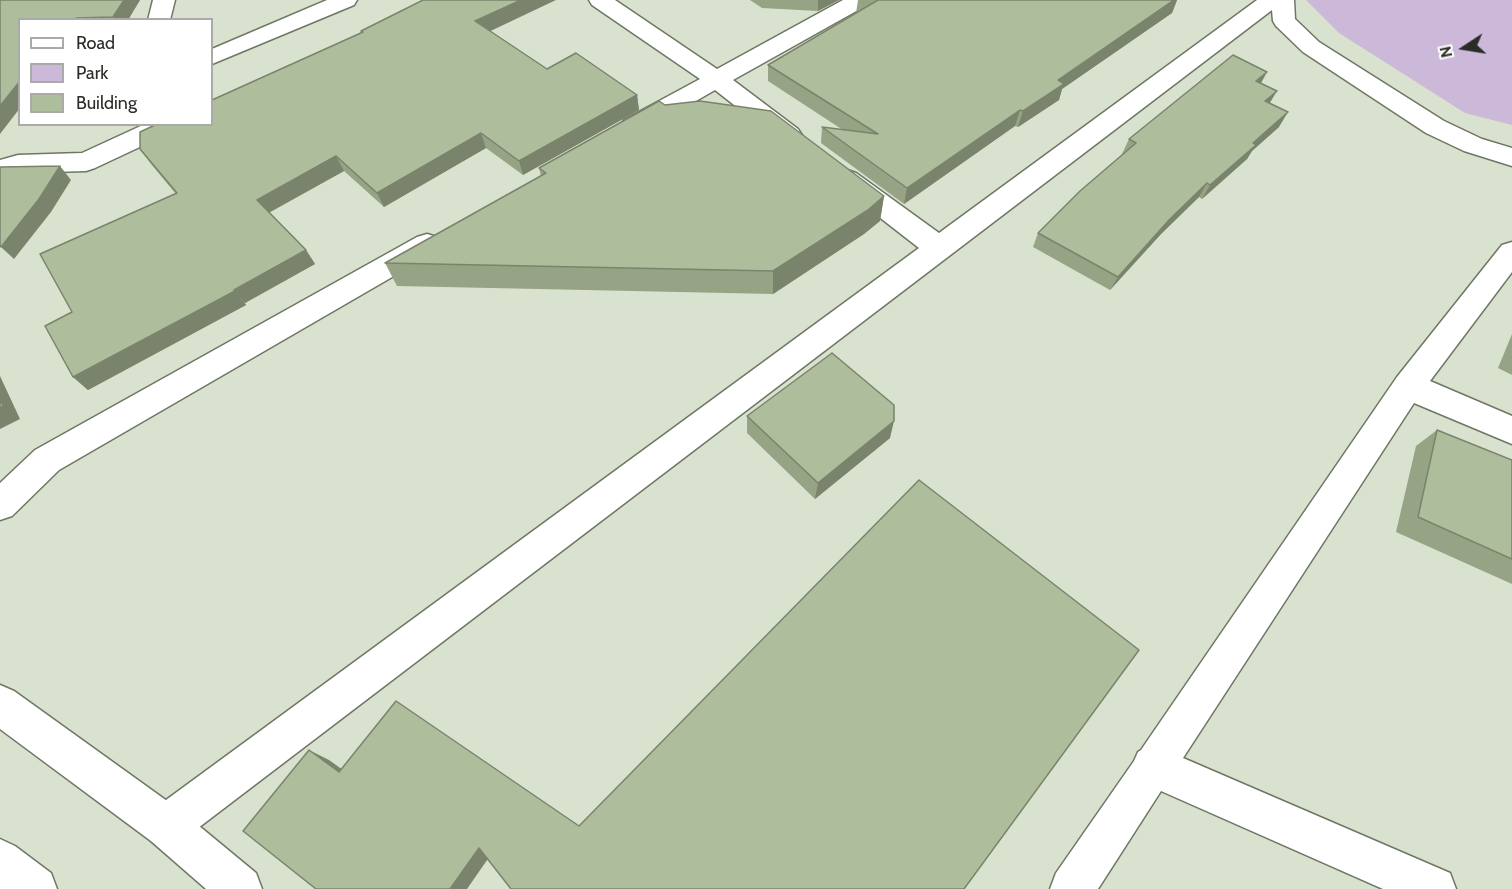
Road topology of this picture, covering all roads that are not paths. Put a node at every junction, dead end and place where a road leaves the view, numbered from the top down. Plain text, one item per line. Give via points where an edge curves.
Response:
1 (164, 0) edge
2 (346, 0) edge
3 (600, 0) edge
4 (860, 0) edge
5 (1271, 0) edge
6 (1283, 0) edge
7 (160, 18) edge
8 (213, 57) edge
9 (716, 80) junction
10 (162, 126) edge
11 (613, 138) edge
12 (1512, 157) edge
13 (0, 169) edge
14 (448, 232) edge
15 (939, 248) junction
16 (1512, 252) edge
17 (1408, 386) junction
18 (1512, 430) edge
19 (0, 505) edge
20 (0, 705) edge
21 (1152, 766) junction
22 (166, 826) junction
23 (0, 861) edge
24 (35, 889) edge
25 (240, 889) edge
26 (1072, 889) edge
27 (1434, 889) edge

1 - 7 street
2 - 8 street
3 - 9 street
4 - 9 street
5 - 15 street
6 - 12 street via 1284,21 1311,47 1435,127
9 - 11 street
9 - 15 street
10 - 13 street via 86,162 18,164
14 - 19 street via 47,460
15 - 22 street
16 - 17 street
17 - 18 street
17 - 21 street
20 - 22 street
21 - 26 street
21 - 27 street
22 - 25 street
23 - 24 street

